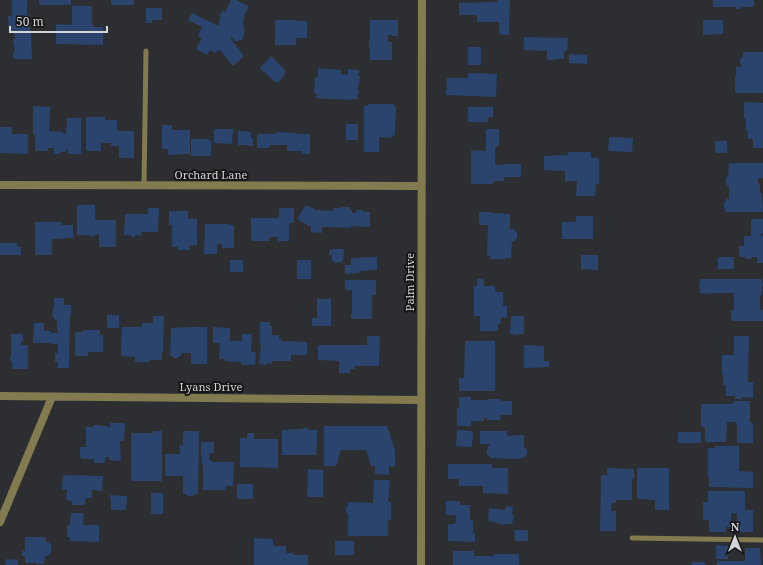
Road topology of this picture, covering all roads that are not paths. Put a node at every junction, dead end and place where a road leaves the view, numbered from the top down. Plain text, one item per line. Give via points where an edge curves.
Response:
1 (422, 0) edge
2 (146, 51) dead end
3 (0, 185) edge
4 (144, 185) junction
5 (421, 186) junction
6 (0, 396) edge
7 (52, 396) junction
8 (421, 400) junction
9 (0, 522) edge
10 (632, 538) dead end
11 (763, 540) edge
12 (421, 565) edge

1 - 5 street, Palm Drive
2 - 4 lane
3 - 4 street, Orchard Lane
4 - 5 street, Orchard Lane
5 - 8 street, Palm Drive
6 - 7 street, Lyans Drive
7 - 8 street, Lyans Drive
7 - 9 street
8 - 12 street, Palm Drive
10 - 11 lane

